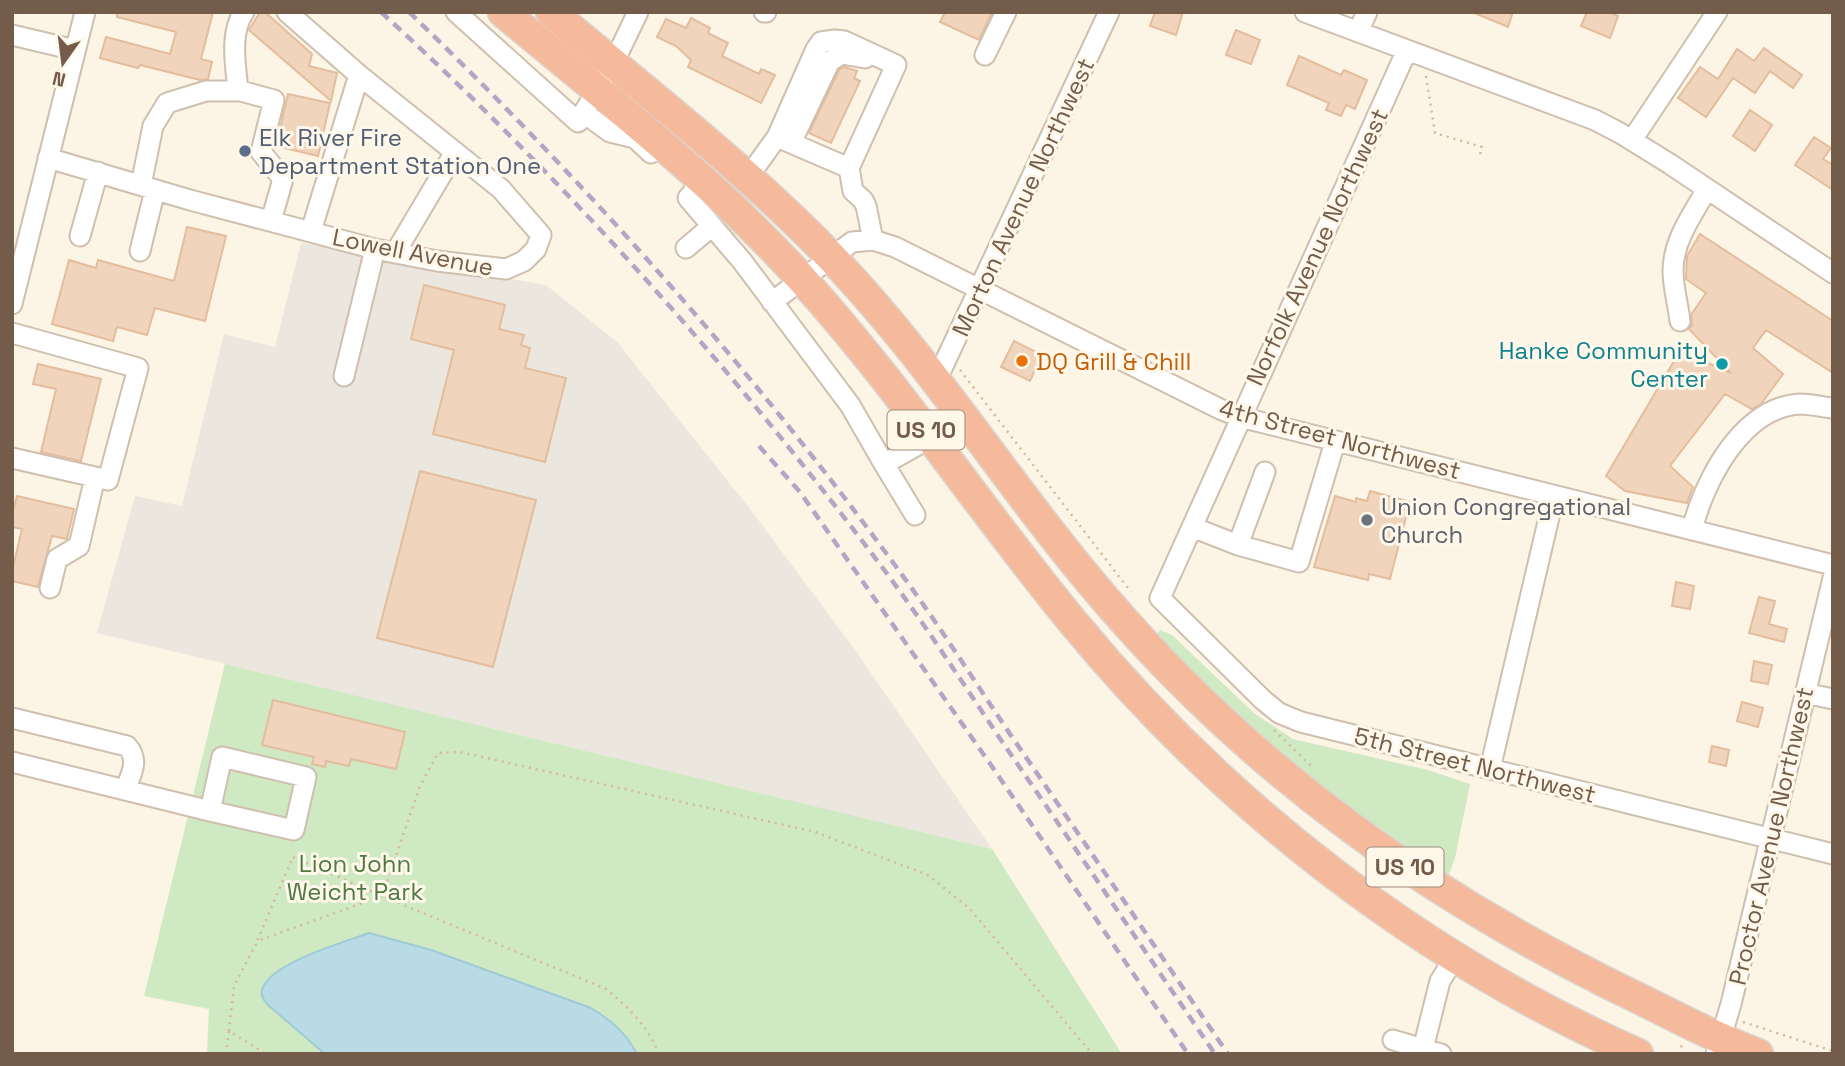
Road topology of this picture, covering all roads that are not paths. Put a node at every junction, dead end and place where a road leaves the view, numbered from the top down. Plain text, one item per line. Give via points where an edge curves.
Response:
1 (85, 12) edge
2 (244, 12) edge
3 (287, 12) edge
4 (456, 12) edge
5 (503, 12) edge
6 (551, 12) edge
7 (638, 12) edge
8 (1006, 12) edge
9 (1109, 12) edge
10 (1305, 12) edge
11 (1367, 12) edge
12 (1717, 12) edge
13 (1358, 32) junction
14 (12, 35) edge
15 (75, 50) junction
16 (1415, 53) junction
17 (985, 55) dead end
18 (613, 64) junction
19 (359, 75) junction
20 (238, 91) junction
21 (590, 101) junction
22 (784, 140) junction
23 (1632, 140) junction
24 (455, 152) junction
25 (48, 158) junction
26 (849, 168) junction
27 (99, 172) junction
28 (748, 177) junction
29 (697, 186) junction
30 (148, 188) junction
31 (1707, 188) junction
32 (271, 221) junction
33 (712, 226) junction
34 (752, 228) junction
35 (311, 231) junction
36 (80, 236) dead end
37 (873, 240) junction
38 (685, 248) dead end
39 (731, 248) junction
40 (375, 249) junction
41 (140, 251) dead end
42 (395, 253) junction
43 (832, 258) junction
44 (1833, 273) edge
45 (802, 279) junction
46 (981, 289) junction
47 (772, 302) junction
48 (12, 304) edge
49 (1680, 321) dead end
50 (12, 333) edge
51 (344, 376) dead end
52 (936, 381) junction
53 (1833, 408) edge
54 (1240, 416) junction
55 (932, 438) junction
56 (1335, 442) junction
57 (12, 458) edge
58 (884, 464) junction
59 (1265, 471) dead end
60 (95, 477) junction
61 (1554, 496) junction
62 (915, 515) dead end
63 (1192, 527) junction
64 (1692, 530) junction
65 (1238, 545) junction
66 (1833, 565) edge
67 (1833, 578) edge
68 (50, 588) dead end
69 (1160, 598) joint
70 (1804, 693) junction
71 (1833, 699) edge
72 (12, 718) edge
73 (12, 762) edge
74 (1490, 769) junction
75 (125, 790) junction
76 (203, 810) junction
77 (1769, 837) junction
78 (1833, 854) edge
79 (1455, 957) junction
80 (1393, 1040) dead end
81 (1759, 1040) edge
82 (1718, 1046) edge
83 (1432, 1051) edge
84 (1638, 1054) edge

1 - 15 street
2 - 20 street via 238,20 234,54
3 - 19 street
4 - 21 street via 578,122
5 - 21 highway, US 10
6 - 18 highway, US 10
7 - 18 street
8 - 17 street
9 - 46 street, Morton Avenue Northwest
10 - 13 street
11 - 13 street
12 - 23 street
13 - 16 street
14 - 15 street
15 - 25 street
16 - 23 street via 1595,120
16 - 54 street, Norfolk Avenue Northwest
18 - 21 street
18 - 28 highway, US 10
19 - 24 street
19 - 35 street
20 - 30 street via 206,91 167,103 153,126
20 - 32 street via 274,100 261,152 283,179
21 - 29 highway, US 10
22 - 26 street
22 - 26 street via 830,61 846,54 880,58 896,65
22 - 28 street
23 - 31 street
24 - 42 street
24 - 42 street, Lowell Avenue via 501,188 541,235 536,249 506,269
25 - 27 street
25 - 48 street
26 - 37 street via 853,191 866,206
27 - 30 street
27 - 36 street
28 - 43 highway, US 10
29 - 33 street via 688,198
29 - 34 highway, US 10
30 - 32 street
30 - 41 street
31 - 44 street
31 - 49 street via 1675,253
32 - 35 street
33 - 38 street
33 - 39 street
34 - 39 street
34 - 45 highway, US 10
35 - 40 street, Lowell Avenue
37 - 43 street via 852,243
37 - 46 street, 4th Street Northwest
39 - 47 street
40 - 42 street, Lowell Avenue
40 - 51 street
43 - 45 street
43 - 52 highway, US 10
45 - 47 street
45 - 55 highway, US 10
46 - 52 street, Morton Avenue Northwest
46 - 54 street, 4th Street Northwest
47 - 58 street via 850,405
50 - 60 street via 138,368 108,480
52 - 82 highway, US 10 via 1105,599 1165,666 1271,765 1381,850 1487,919
53 - 64 street via 1800,404 1759,418 1729,447 1699,502
54 - 56 street, 4th Street Northwest
54 - 63 street, Norfolk Avenue Northwest
55 - 58 street
55 - 79 highway, US 10 via 1074,623 1184,744 1299,847
56 - 61 street, 4th Street Northwest
56 - 65 street via 1299,562
57 - 60 street
58 - 62 street
59 - 65 street
60 - 68 street via 79,546 57,559
61 - 64 street, 4th Street Northwest
61 - 74 street
63 - 65 street
63 - 69 street, Norfolk Avenue Northwest
64 - 66 street, 4th Street Northwest
67 - 70 street, Proctor Avenue Northwest
69 - 74 street, 5th Street Northwest via 1279,713
70 - 71 street
70 - 77 street, Proctor Avenue Northwest
72 - 75 street via 127,746 135,765
73 - 75 street
74 - 77 street, 5th Street Northwest
75 - 76 street
76 - 76 street via 222,757 306,777 294,830
77 - 78 street, 5th Street Northwest
77 - 82 street, Proctor Avenue Northwest
79 - 83 street via 1440,981
79 - 84 highway, US 10
80 - 83 street
81 - 82 highway, US 10

